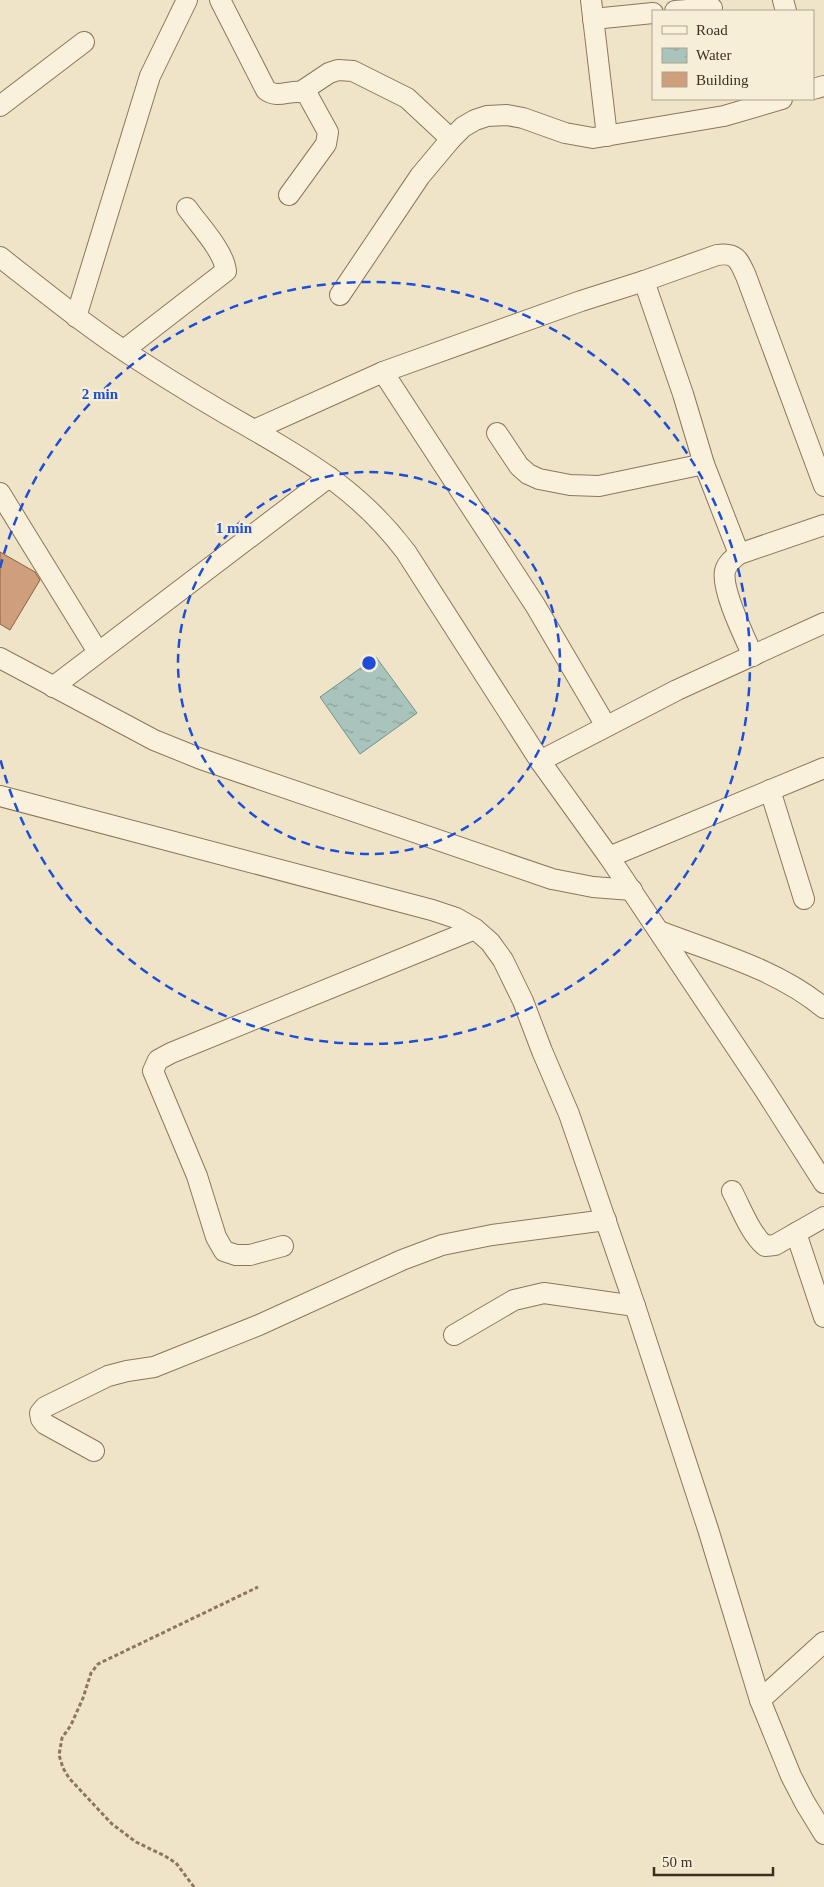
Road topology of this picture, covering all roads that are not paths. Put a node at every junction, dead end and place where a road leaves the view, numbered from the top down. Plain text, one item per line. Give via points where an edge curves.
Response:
1 (187, 0) edge
2 (220, 0) edge
3 (712, 8) dead end
4 (592, 10) edge
5 (687, 10) edge
6 (652, 13) edge
7 (84, 42) dead end
8 (302, 92) junction
9 (779, 100) edge
10 (0, 106) edge
11 (607, 136) junction
12 (451, 139) junction
13 (289, 195) dead end
14 (187, 208) dead end
15 (0, 257) edge
16 (644, 281) junction
17 (340, 295) dead end
18 (76, 317) junction
19 (124, 350) junction
20 (383, 372) junction
21 (254, 430) junction
22 (497, 433) dead end
23 (704, 464) junction
24 (329, 477) junction
25 (824, 486) edge
26 (0, 493) edge
27 (824, 525) edge
28 (739, 554) junction
29 (824, 623) edge
30 (98, 652) junction
31 (753, 656) junction
32 (0, 658) edge
33 (52, 687) junction
34 (606, 726) junction
35 (540, 761) junction
36 (824, 768) edge
37 (770, 790) junction
38 (0, 796) edge
39 (609, 856) junction
40 (632, 890) junction
41 (804, 899) dead end
42 (475, 929) junction
43 (660, 931) junction
44 (824, 1008) edge
45 (824, 1183) edge
46 (732, 1191) dead end
47 (824, 1217) edge
48 (606, 1220) junction
49 (796, 1233) junction
50 (284, 1246) dead end
51 (635, 1306) junction
52 (824, 1318) edge
53 (454, 1335) dead end
54 (94, 1451) dead end
55 (824, 1642) edge
56 (760, 1700) junction
57 (824, 1834) edge

1 - 18 street via 150,76
2 - 8 street via 266,90 276,95
3 - 5 street
4 - 6 street
4 - 11 street
7 - 10 street
8 - 12 street via 329,73 353,71 407,98
8 - 13 street via 311,99 325,124 328,139
9 - 11 street via 724,116
11 - 12 street via 577,136 523,118 487,116 463,127
12 - 17 street via 420,176
14 - 19 street via 219,252 226,272
15 - 18 street
16 - 20 street via 581,300
16 - 23 street
16 - 25 street via 717,255 727,253 735,256 757,303
18 - 19 street
19 - 21 street
20 - 21 street
20 - 34 street via 535,605
21 - 24 street via 288,448
22 - 23 street via 528,474 570,485 599,486
23 - 28 street
24 - 30 street
24 - 35 street via 362,502 389,529
26 - 30 street
27 - 28 street
28 - 31 street via 729,562 725,572 726,586
29 - 31 street
30 - 33 street
31 - 34 street
32 - 33 street
33 - 40 street via 154,740 201,759 552,879
34 - 35 street
35 - 39 street
36 - 37 street
37 - 39 street
37 - 41 street
38 - 42 street via 432,910
39 - 40 street
40 - 43 street
42 - 48 street via 503,960 523,1001 569,1114
42 - 50 street via 158,1060 153,1071 194,1169 216,1238 224,1251 250,1255
43 - 44 street via 782,979
43 - 45 street
46 - 49 street via 752,1230 765,1246 775,1245
47 - 49 street
48 - 51 street
48 - 54 street via 492,1234 442,1245 154,1367 108,1376 45,1407 40,1413 45,1424
49 - 52 street
51 - 53 street via 544,1293 514,1300
51 - 56 street
55 - 56 street
56 - 57 street via 791,1776

